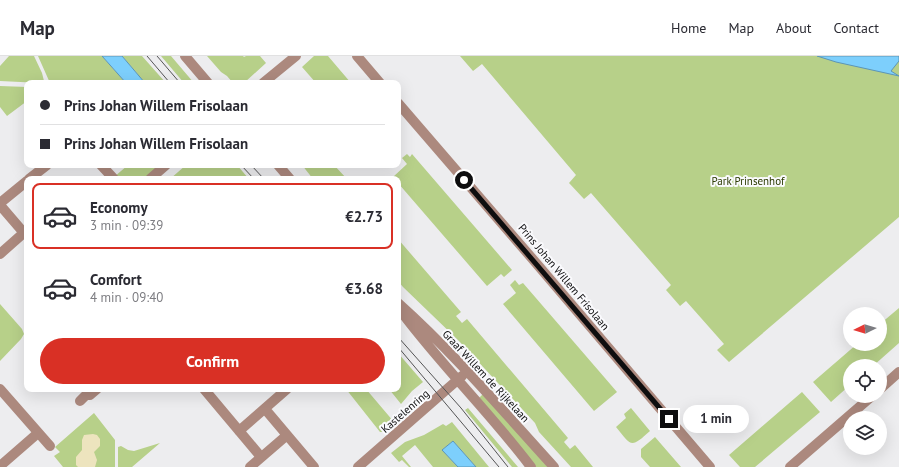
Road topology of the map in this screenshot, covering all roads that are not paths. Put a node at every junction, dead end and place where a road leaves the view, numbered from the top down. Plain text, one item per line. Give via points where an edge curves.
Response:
1 (185, 56) edge
2 (296, 56) edge
3 (357, 56) edge
4 (205, 80) edge
5 (267, 80) edge
6 (377, 80) edge
7 (401, 106) edge
8 (43, 168) edge
9 (104, 168) edge
10 (163, 168) edge
11 (281, 168) edge
12 (33, 176) edge
13 (111, 176) edge
14 (153, 176) edge
15 (287, 176) edge
16 (24, 184) edge
17 (0, 204) edge
18 (24, 230) edge
19 (24, 234) edge
20 (0, 254) edge
21 (401, 306) edge
22 (401, 311) edge
23 (467, 372) junction
24 (899, 372) edge
25 (458, 380) junction
26 (887, 383) edge
27 (0, 389) edge
28 (94, 392) edge
29 (206, 392) edge
30 (284, 392) edge
31 (80, 401) dead end
32 (864, 403) edge
33 (264, 409) junction
34 (239, 431) junction
35 (38, 433) junction
36 (286, 436) junction
37 (50, 446) dead end
38 (262, 457) junction
39 (0, 466) edge
40 (250, 467) edge
41 (314, 467) edge
42 (358, 467) edge
43 (532, 467) edge
44 (554, 467) edge
45 (710, 467) edge
46 (790, 467) edge

1 - 4 street
2 - 5 street
3 - 6 street
7 - 45 street, Prins Johan Willem Frisolaan
8 - 12 street
9 - 13 street
10 - 14 street
11 - 15 street
16 - 17 street
17 - 18 street
19 - 20 street
21 - 23 street, Graaf Willem de Rijkelaan
22 - 25 street, Graaf Willem de Rijkelaan
23 - 25 street, Kastelenring
23 - 44 street, Graaf Willem de Rijkelaan
24 - 26 street
25 - 42 street, Kastelenring
25 - 43 street, Graaf Willem de Rijkelaan
27 - 35 street
28 - 31 street
29 - 34 street
30 - 33 street
32 - 46 street
33 - 34 street
33 - 36 street
34 - 38 street
35 - 37 street
35 - 39 street
36 - 38 street
36 - 41 street
38 - 40 street

